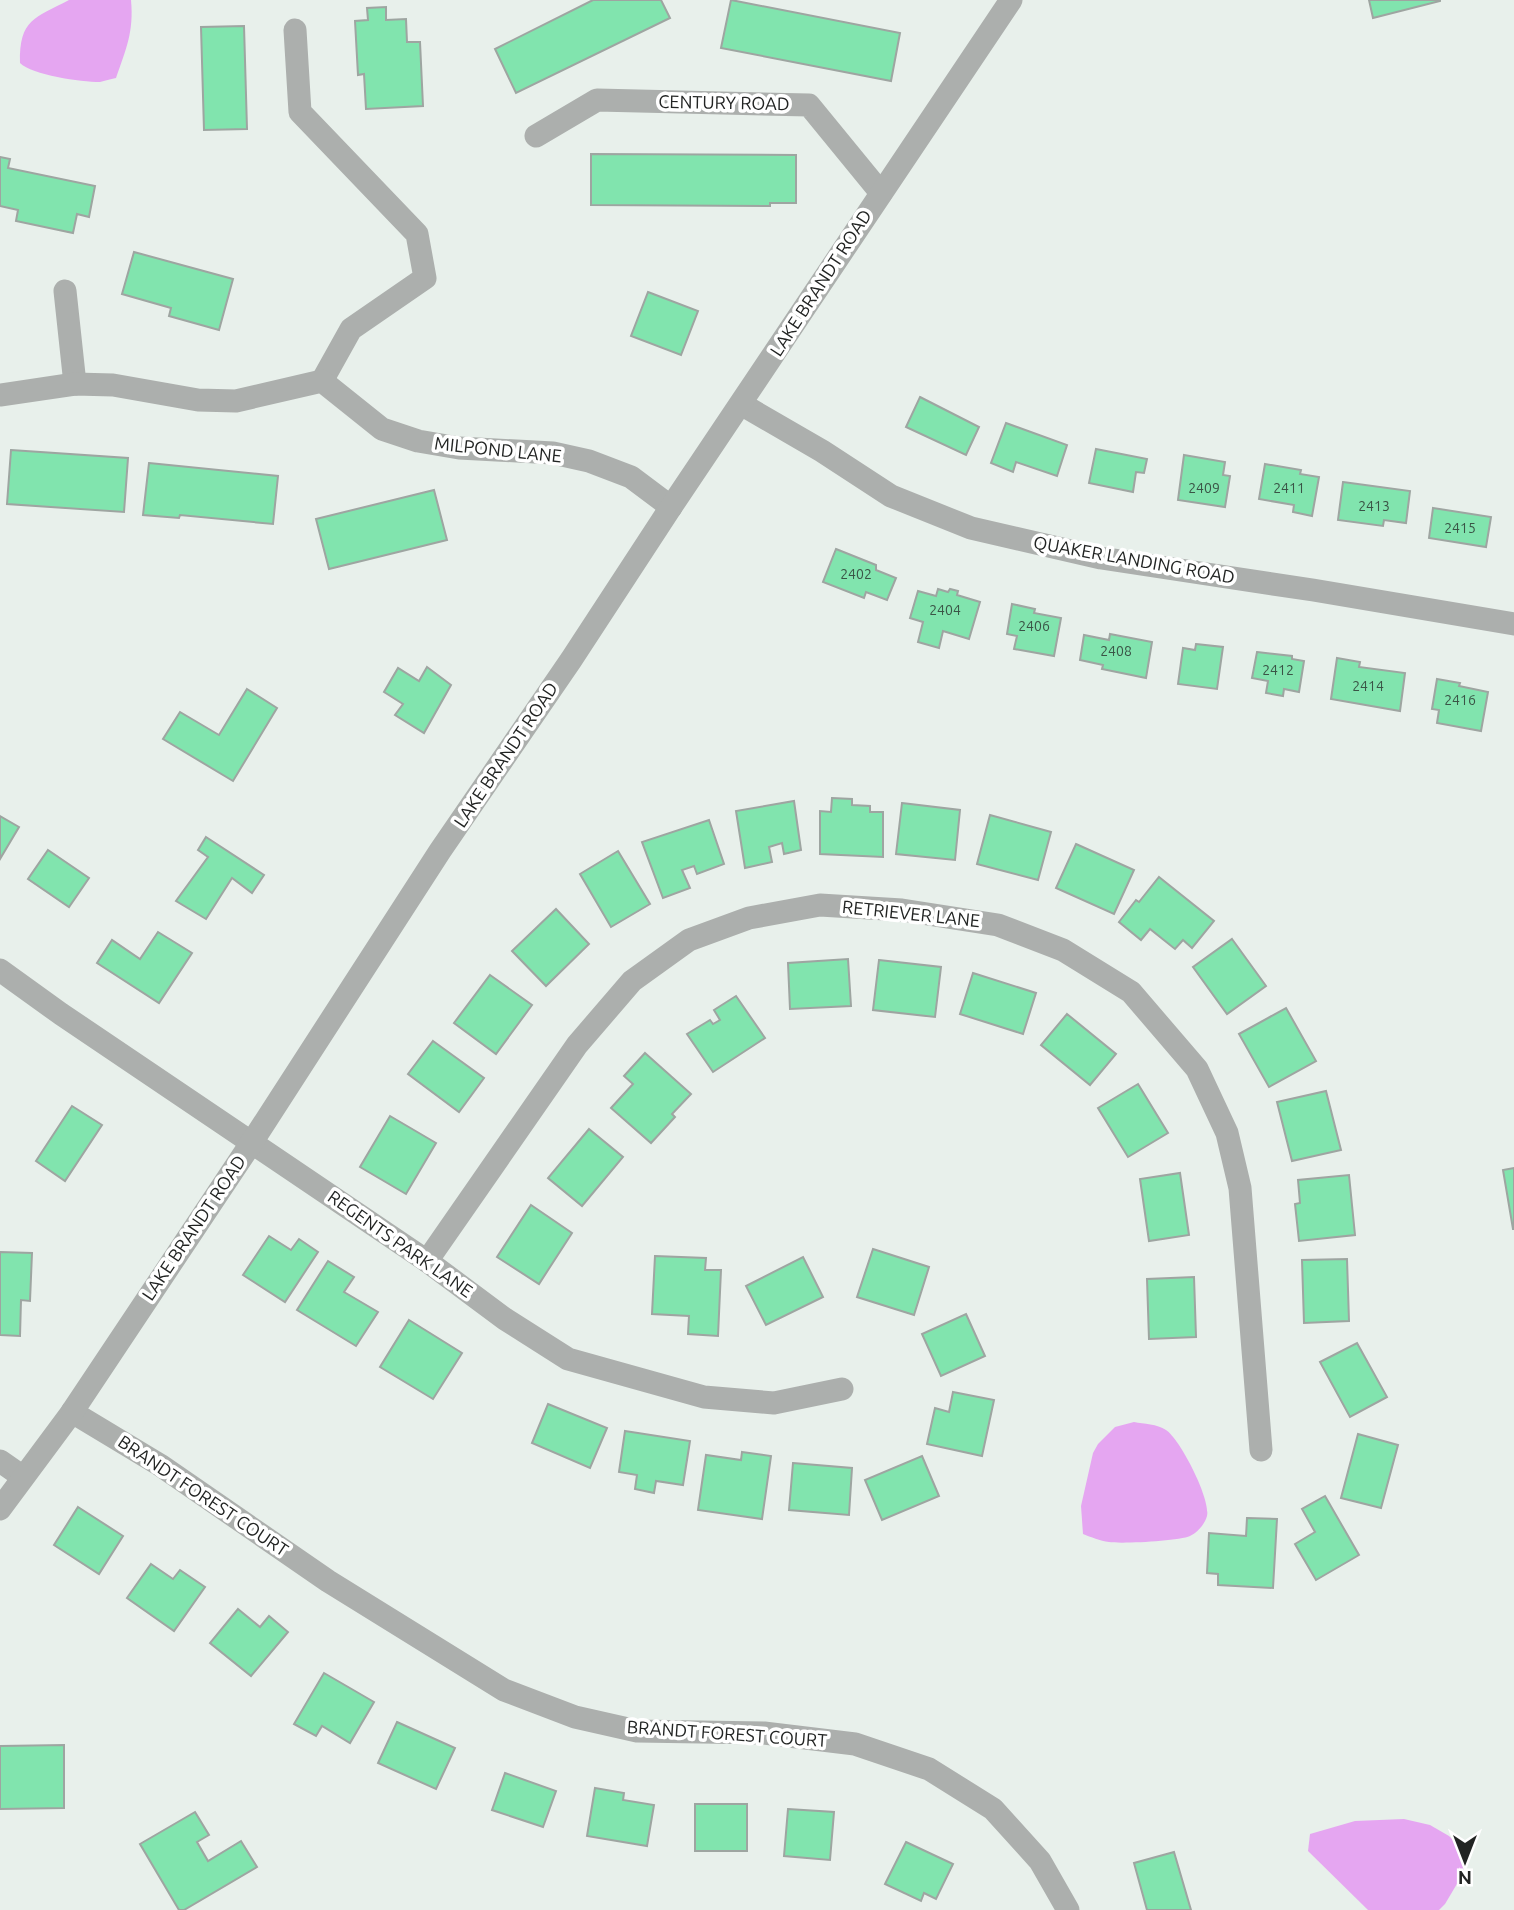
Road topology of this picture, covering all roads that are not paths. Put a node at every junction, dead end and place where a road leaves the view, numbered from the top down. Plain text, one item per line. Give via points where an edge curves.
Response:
1 (1011, 0) edge
2 (296, 30) dead end
3 (536, 136) dead end
4 (881, 193) junction
5 (65, 291) dead end
6 (322, 381) junction
7 (75, 384) junction
8 (0, 395) edge
9 (741, 404) junction
10 (671, 507) junction
11 (1514, 624) edge
12 (0, 970) edge
13 (251, 1142) junction
14 (427, 1261) junction
15 (842, 1389) dead end
16 (72, 1412) junction
17 (1261, 1450) dead end
18 (0, 1461) edge
19 (23, 1477) junction
20 (0, 1509) edge
21 (1068, 1910) edge

1 - 4 street, LAKE BRANDT ROAD
2 - 6 street via 300,112 417,234 425,278 351,329
3 - 4 street, CENTURY ROAD via 597,100 809,105
4 - 9 street, LAKE BRANDT ROAD
5 - 7 street
6 - 7 street via 236,401
6 - 10 street, MILPOND LANE via 382,429 459,448 553,453 589,461 631,477
7 - 8 street
9 - 10 street, LAKE BRANDT ROAD
9 - 11 street, QUAKER LANDING ROAD via 891,496 971,527 1101,558
10 - 13 street, LAKE BRANDT ROAD
12 - 13 street, REGENTS PARK LANE
13 - 14 street, REGENTS PARK LANE
13 - 16 street, LAKE BRANDT ROAD
14 - 15 street, REGENTS PARK LANE via 568,1359 704,1397 774,1403
14 - 17 street, RETRIEVER LANE via 577,1045 632,981 689,940 749,918 820,905 902,910 998,925 1063,950 1131,992 1197,1069 1227,1133 1240,1188
16 - 19 street, LAKE BRANDT ROAD
16 - 21 street, BRANDT FOREST COURT via 160,1465 328,1581 504,1690 575,1717 637,1731 764,1733 855,1744 929,1769 993,1809 1040,1861
18 - 19 street
19 - 20 street, LAKE BRANDT ROAD

